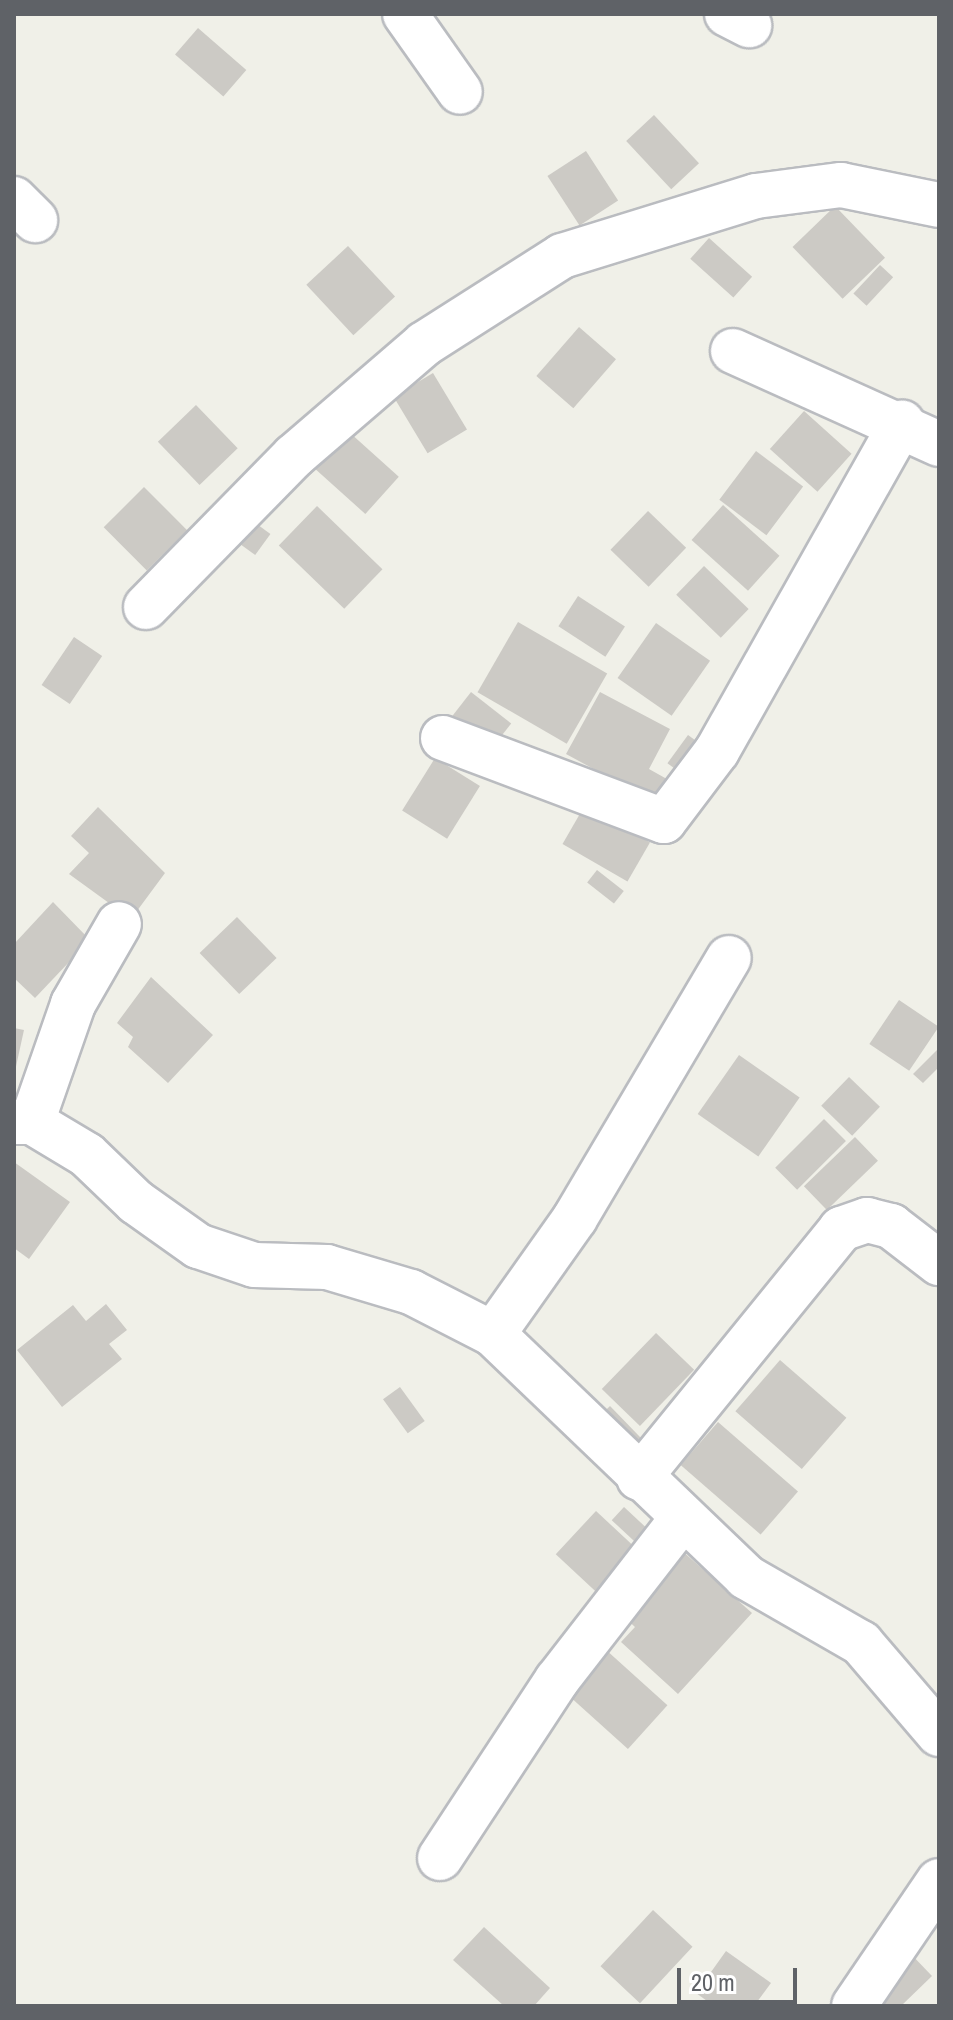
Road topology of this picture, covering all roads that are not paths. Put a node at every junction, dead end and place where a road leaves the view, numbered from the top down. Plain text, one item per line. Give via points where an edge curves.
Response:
1 (405, 14) edge
2 (460, 92) dead end
3 (939, 205) edge
4 (733, 351) dead end
5 (902, 423) junction
6 (939, 444) edge
7 (146, 607) dead end
8 (443, 738) dead end
9 (119, 924) dead end
10 (729, 958) dead end
11 (23, 1122) edge
12 (939, 1263) edge
13 (493, 1334) junction
14 (639, 1478) junction
15 (682, 1519) junction
16 (939, 1734) edge
17 (440, 1858) dead end
18 (939, 1881) edge
19 (854, 2006) edge

1 - 2 street
3 - 7 street via 841,185 756,196 562,256 424,344 294,456
4 - 5 street
5 - 6 street
5 - 8 street via 717,751 664,821
9 - 11 street via 73,1004
10 - 13 street via 575,1218
11 - 13 street via 87,1155 136,1202 198,1246 254,1265 327,1267 411,1292
12 - 14 street via 891,1226 867,1220 841,1229
13 - 14 street
14 - 15 street
15 - 16 street via 746,1577 861,1643
15 - 17 street via 557,1680
18 - 19 street

